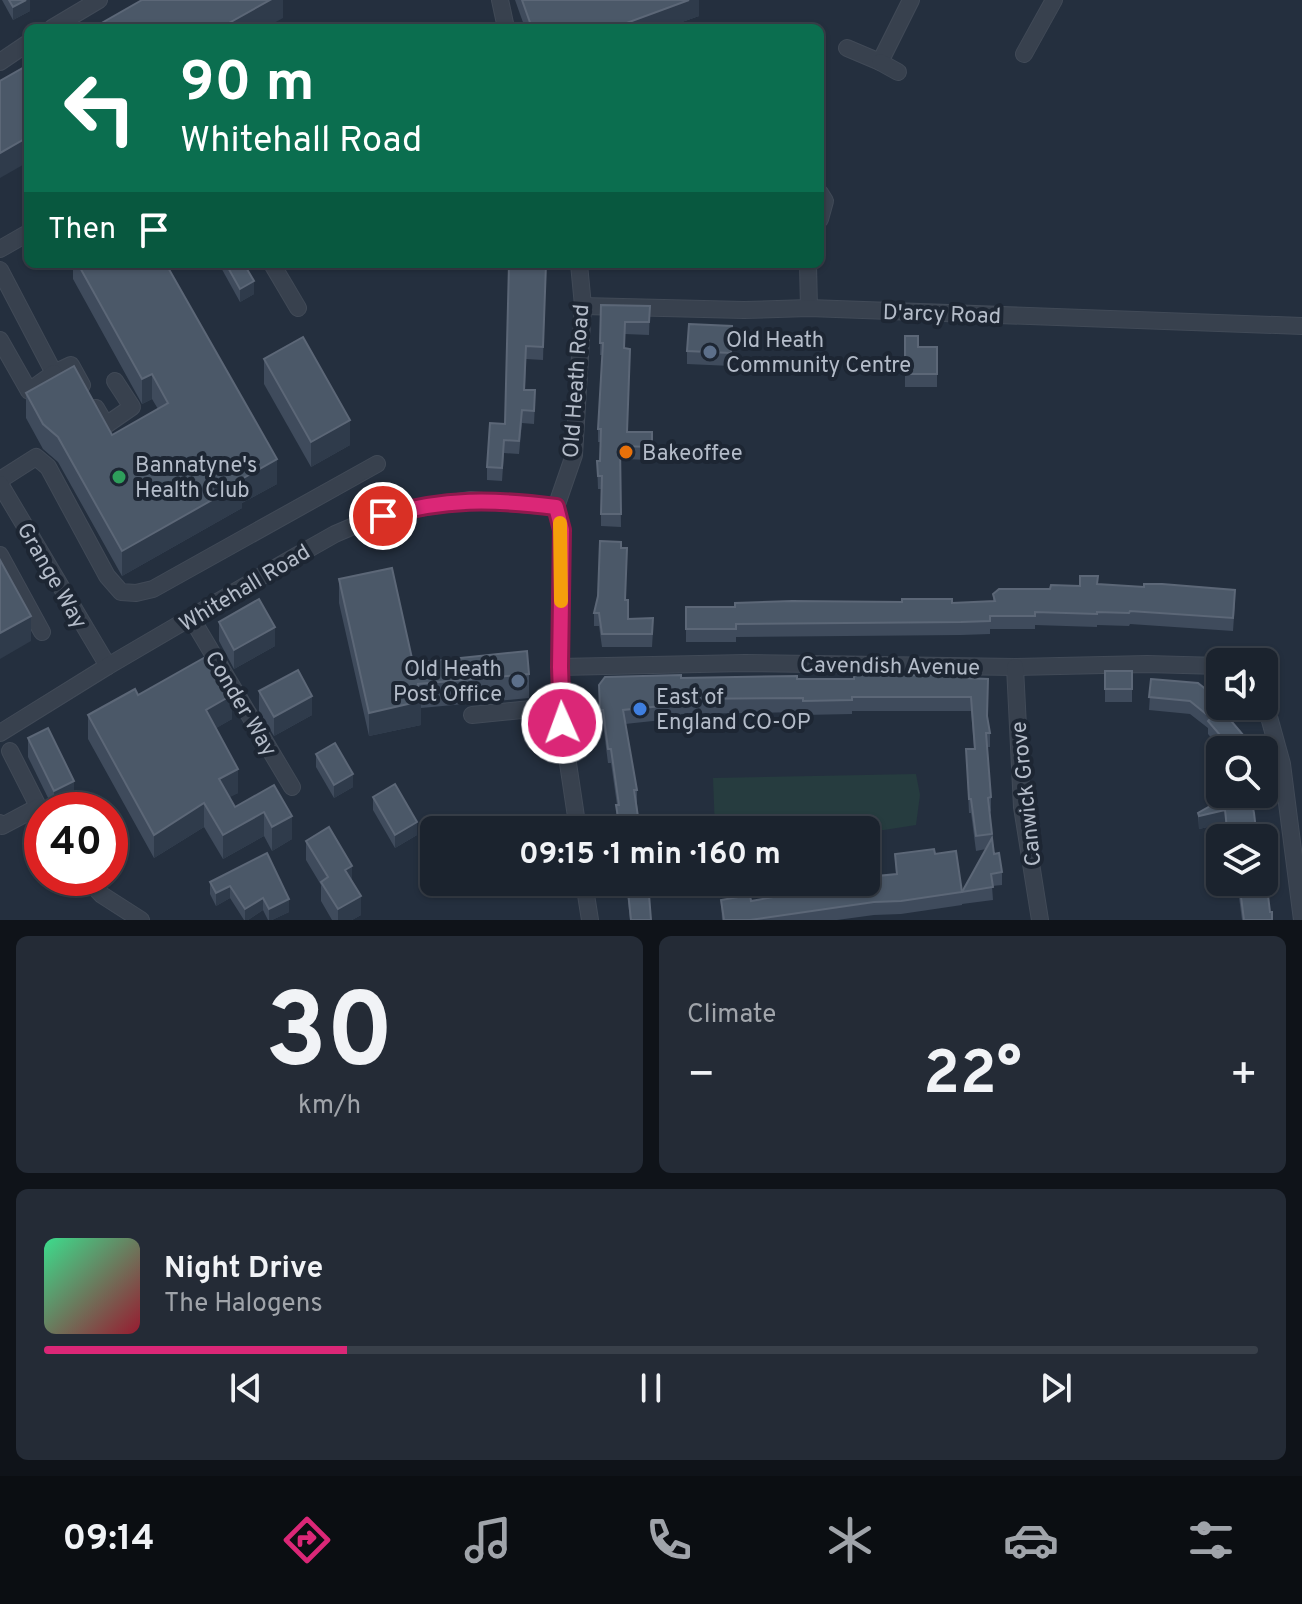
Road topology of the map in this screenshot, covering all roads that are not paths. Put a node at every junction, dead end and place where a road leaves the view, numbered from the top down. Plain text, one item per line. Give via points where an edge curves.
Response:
1 (99, 0) edge
2 (500, 0) edge
3 (911, 0) edge
4 (1054, 0) edge
5 (59, 24) edge
6 (505, 24) edge
7 (24, 46) edge
8 (847, 48) dead end
9 (1024, 54) dead end
10 (0, 62) edge
11 (880, 62) junction
12 (898, 72) dead end
13 (24, 235) edge
14 (0, 249) edge
15 (274, 268) edge
16 (579, 268) edge
17 (808, 268) edge
18 (0, 270) edge
19 (583, 306) junction
20 (298, 308) dead end
21 (809, 308) junction
22 (1302, 326) edge
23 (0, 340) edge
24 (54, 373) junction
25 (115, 381) dead end
26 (377, 464) dead end
27 (0, 482) edge
28 (6, 505) edge
29 (556, 507) junction
30 (0, 555) edge
31 (192, 619) junction
32 (42, 632) dead end
33 (108, 666) junction
34 (1206, 666) edge
35 (560, 667) junction
36 (1015, 667) junction
37 (561, 706) junction
38 (472, 715) dead end
39 (1270, 720) edge
40 (0, 733) edge
41 (10, 751) dead end
42 (292, 787) dead end
43 (31, 792) edge
44 (24, 816) edge
45 (576, 816) edge
46 (1, 825) edge
47 (104, 896) edge
48 (586, 896) edge
49 (141, 920) edge
50 (590, 920) edge
51 (1040, 920) edge
52 (1302, 920) edge

1 - 5 street
2 - 6 street
3 - 11 street
4 - 9 street
7 - 10 street
8 - 11 street
11 - 12 street
13 - 14 street
15 - 20 street
16 - 19 street, Old Heath Road
17 - 21 street
18 - 24 street
19 - 21 street, D'arcy Road
19 - 29 street, Old Heath Road via 574,455
21 - 22 street, D'arcy Road
23 - 24 street via 29,391
24 - 25 street via 71,365 106,425 132,407
26 - 27 street via 178,576 136,593 121,592 107,576 48,467 36,457
27 - 28 street, Grange Way
28 - 33 street, Grange Way
29 - 31 street, Whitehall Road via 471,500 363,522
29 - 35 street, Old Heath Road via 562,530
30 - 32 street
31 - 33 street, Whitehall Road
31 - 42 street, Conder Way
33 - 40 street, Whitehall Road
34 - 36 street, Cavendish Avenue
35 - 36 street, Cavendish Avenue
35 - 37 street, Old Heath Road
36 - 51 street, Canwick Grove via 1022,807
37 - 38 street
37 - 45 street, Old Heath Road
39 - 52 street via 1282,764
41 - 43 street
44 - 46 street
47 - 49 street
48 - 50 street

